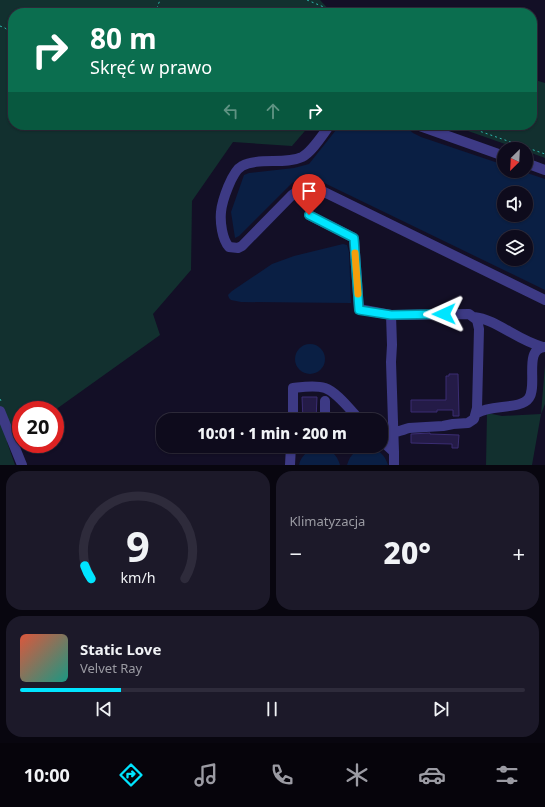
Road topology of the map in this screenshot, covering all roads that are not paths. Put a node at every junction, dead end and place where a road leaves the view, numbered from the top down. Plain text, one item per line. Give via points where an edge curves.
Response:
1 (326, 130) edge
2 (431, 130) edge
3 (497, 154) edge
4 (533, 166) edge
5 (545, 170) edge
6 (309, 215) dead end
7 (545, 300) edge
8 (391, 315) junction
9 (474, 317) junction
10 (544, 347) edge
11 (325, 401) dead end
12 (0, 411) edge
13 (293, 413) edge
14 (324, 413) edge
15 (352, 413) edge
16 (477, 413) junction
17 (394, 433) junction
18 (388, 435) edge
19 (388, 446) edge
20 (394, 452) junction
21 (291, 453) edge
22 (22, 465) edge
23 (290, 465) edge
24 (394, 465) edge

1 - 7 street via 303,156 292,160 245,164 237,169 221,213 225,239 229,247 242,246 292,194 310,187
2 - 3 street
4 - 5 street
6 - 8 street via 354,238 359,310
8 - 9 street via 457,313
8 - 17 street
9 - 10 street via 487,321 524,341
9 - 16 street via 479,329
10 - 16 street via 537,349 533,356 532,387 526,402 489,408
11 - 14 street
12 - 22 street
13 - 15 street via 293,388 311,386 330,390
16 - 17 street via 468,423 414,427
17 - 18 street
17 - 20 street
19 - 20 street
20 - 24 street
21 - 23 street

